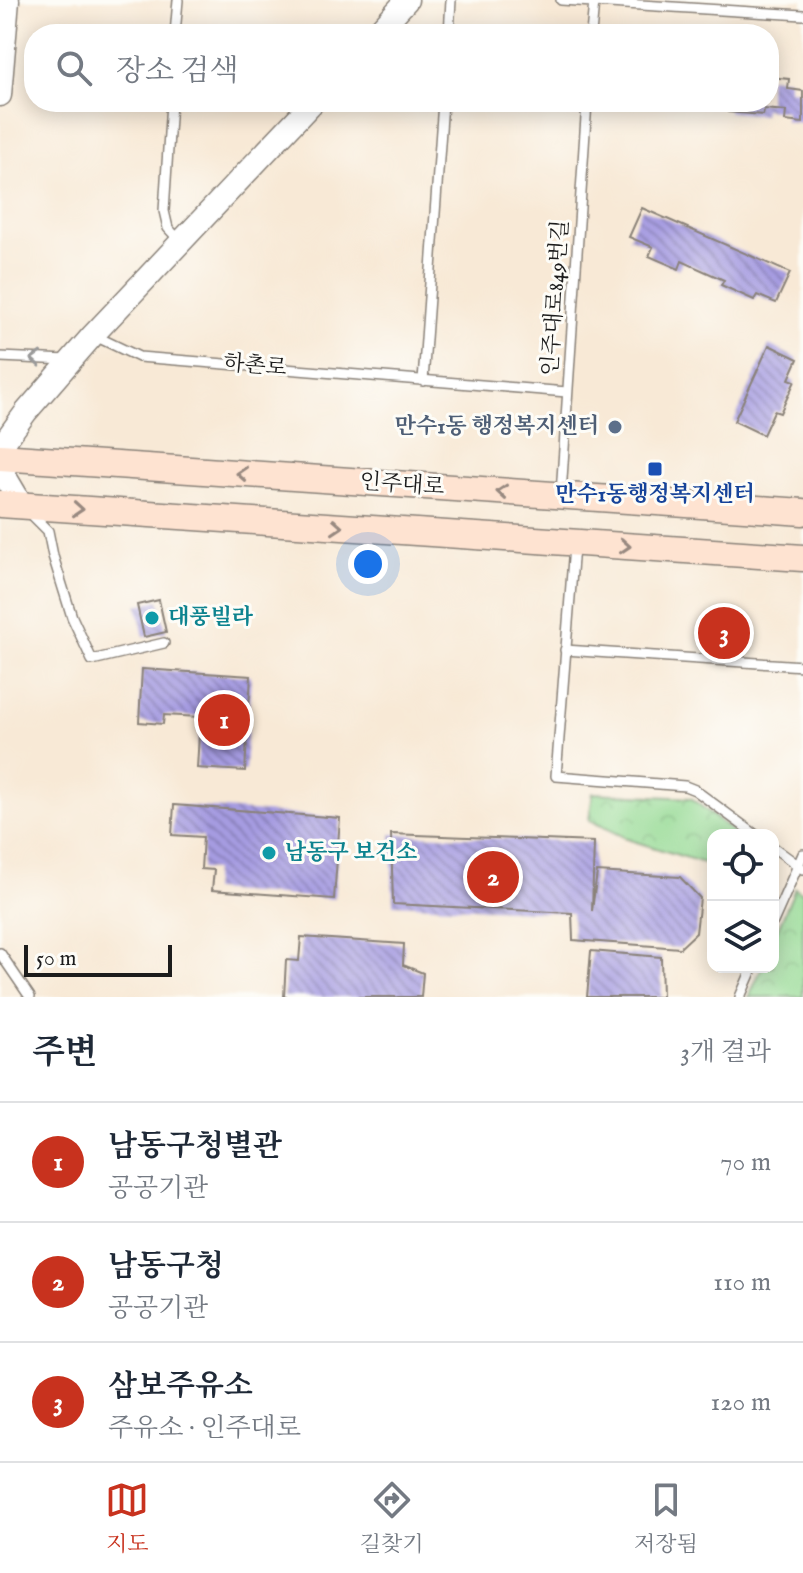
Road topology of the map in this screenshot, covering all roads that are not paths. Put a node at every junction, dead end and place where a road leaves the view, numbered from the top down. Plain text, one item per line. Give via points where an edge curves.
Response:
1 (8, 0) edge
2 (178, 0) edge
3 (407, 0) edge
4 (451, 0) edge
5 (561, 0) edge
6 (594, 2) junction
7 (803, 15) edge
8 (176, 24) edge
9 (385, 24) edge
10 (450, 24) edge
11 (592, 24) edge
12 (0, 95) edge
13 (170, 112) edge
14 (304, 112) edge
15 (442, 112) edge
16 (586, 112) edge
17 (182, 243) junction
18 (93, 335) junction
19 (0, 357) edge
20 (71, 361) junction
21 (423, 381) junction
22 (567, 392) junction
23 (0, 448) edge
24 (0, 457) edge
25 (0, 468) edge
26 (560, 496) junction
27 (11, 504) edge
28 (803, 512) edge
29 (575, 543) junction
30 (803, 558) edge
31 (164, 643) dead end
32 (565, 650) junction
33 (803, 666) edge
34 (748, 829) edge
35 (779, 851) edge
36 (803, 854) edge
37 (801, 867) edge
38 (779, 910) edge
39 (0, 953) edge
40 (750, 973) edge
41 (30, 997) edge
42 (740, 997) edge

1 - 12 street
2 - 8 lane
3 - 9 street
4 - 10 lane
5 - 6 lane
6 - 7 lane
6 - 11 lane
13 - 17 lane via 164,211 168,228
14 - 17 street
15 - 21 lane
16 - 22 lane, 인주대로849번길
17 - 18 street
18 - 20 street
18 - 21 lane, 하촌로 via 139,357
20 -> 19 lane
20 - 23 street
21 - 22 lane, 하촌로
22 - 26 lane, 인주대로849번길
26 -> 24 main road, 인주대로
25 - 27 street
26 - 28 main road, 인주대로
27 -> 29 main road, 인주대로
27 - 31 lane via 48,531 72,617 92,660
29 -> 30 main road, 인주대로
29 - 32 lane
32 - 33 lane
32 - 34 lane via 556,776 685,786
35 - 37 lane
36 - 37 lane
37 - 38 lane
39 - 41 lane
40 - 42 lane

